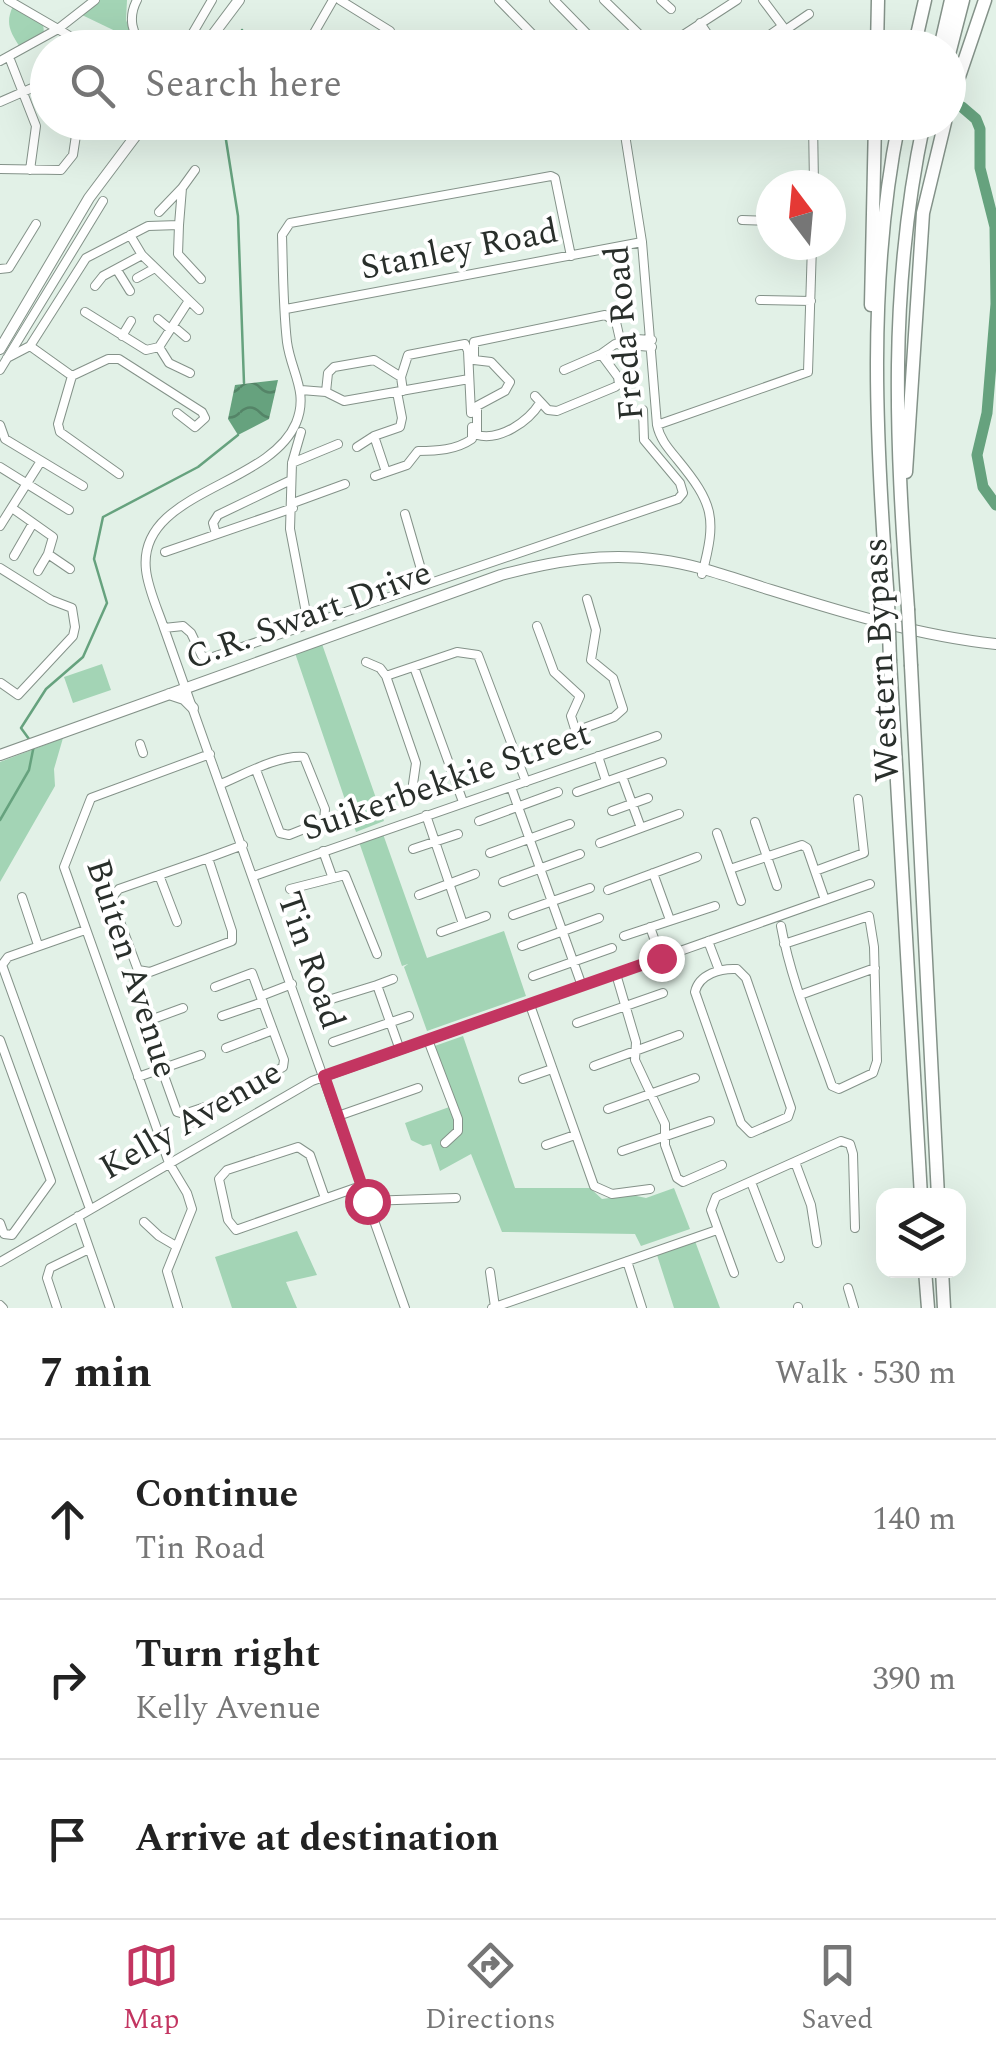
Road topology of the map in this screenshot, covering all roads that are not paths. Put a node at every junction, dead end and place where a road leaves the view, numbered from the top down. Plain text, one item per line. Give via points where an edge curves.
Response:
1 (95, 0) edge
2 (137, 0) edge
3 (212, 0) edge
4 (239, 0) edge
5 (332, 0) edge
6 (340, 0) edge
7 (499, 0) edge
8 (554, 0) edge
9 (604, 0) edge
10 (661, 0) edge
11 (737, 0) edge
12 (763, 0) edge
13 (878, 0) edge
14 (925, 0) edge
15 (951, 0) edge
16 (963, 0) edge
17 (986, 0) edge
18 (15, 2) edge
19 (671, 9) dead end
20 (810, 14) dead end
21 (700, 23) junction
22 (784, 28) junction
23 (58, 30) joint
24 (134, 30) edge
25 (197, 30) edge
26 (216, 30) edge
27 (315, 30) edge
28 (388, 30) edge
29 (527, 30) edge
30 (583, 30) edge
31 (635, 30) edge
32 (690, 30) edge
33 (705, 30) edge
34 (781, 30) edge
35 (877, 30) edge
36 (918, 30) edge
37 (944, 30) edge
38 (955, 30) edge
39 (30, 45) edge
40 (966, 57) edge
41 (4, 59) edge
42 (30, 89) edge
43 (24, 92) junction
44 (0, 102) edge
45 (30, 109) edge
46 (34, 140) edge
47 (75, 140) edge
48 (132, 140) edge
49 (627, 140) edge
50 (813, 140) edge
51 (875, 140) edge
52 (896, 140) edge
53 (921, 140) edge
54 (933, 140) edge
55 (941, 140) edge
56 (0, 169) edge
57 (30, 170) junction
58 (196, 170) dead end
59 (814, 170) edge
60 (182, 188) junction
61 (102, 201) dead end
62 (159, 212) dead end
63 (923, 213) junction
64 (742, 220) dead end
65 (756, 220) edge
66 (36, 224) dead end
67 (179, 225) junction
68 (130, 235) junction
69 (642, 242) junction
70 (142, 255) junction
71 (571, 256) junction
72 (812, 260) edge
73 (154, 268) junction
74 (0, 269) edge
75 (117, 270) junction
76 (137, 278) dead end
77 (201, 279) dead end
78 (95, 286) dead end
79 (130, 291) dead end
80 (760, 300) dead end
81 (811, 301) junction
82 (188, 302) junction
83 (286, 308) junction
84 (199, 310) dead end
85 (86, 312) dead end
86 (158, 319) dead end
87 (131, 321) dead end
88 (172, 328) junction
89 (122, 336) junction
90 (186, 337) dead end
91 (620, 341) junction
92 (652, 343) junction
93 (30, 346) junction
94 (160, 346) junction
95 (4, 354) edge
96 (601, 354) junction
97 (0, 370) edge
98 (564, 370) dead end
99 (190, 372) dead end
100 (72, 376) junction
101 (401, 376) junction
102 (469, 379) junction
103 (302, 390) junction
104 (326, 392) junction
105 (400, 392) junction
106 (642, 410) dead end
107 (177, 413) dead end
108 (0, 425) edge
109 (657, 426) junction
110 (301, 432) dead end
111 (374, 436) junction
112 (3, 444) edge
113 (338, 444) dead end
114 (357, 447) dead end
115 (40, 461) junction
116 (292, 463) junction
117 (0, 467) edge
118 (386, 472) junction
119 (119, 474) dead end
120 (375, 476) dead end
121 (878, 477) junction
122 (291, 480) junction
123 (28, 484) junction
124 (346, 484) dead end
125 (83, 486) dead end
126 (293, 506) junction
127 (12, 508) junction
128 (69, 510) dead end
129 (405, 514) dead end
130 (33, 523) junction
131 (0, 526) edge
132 (902, 528) junction
133 (216, 534) junction
134 (165, 552) dead end
135 (48, 554) junction
136 (14, 556) dead end
137 (0, 568) edge
138 (70, 569) dead end
139 (38, 571) dead end
140 (703, 572) junction
141 (425, 583) junction
142 (588, 599) dead end
143 (308, 624) junction
144 (537, 626) dead end
145 (164, 628) junction
146 (996, 644) edge
147 (366, 662) dead end
148 (414, 666) junction
149 (386, 676) junction
150 (183, 681) junction
151 (1, 682) edge
152 (165, 694) junction
153 (193, 708) junction
154 (576, 731) junction
155 (657, 736) dead end
156 (582, 752) junction
157 (210, 754) junction
158 (0, 755) edge
159 (598, 756) junction
160 (662, 762) dead end
161 (256, 770) junction
162 (622, 776) junction
163 (526, 782) junction
164 (606, 782) junction
165 (221, 784) junction
166 (413, 784) dead end
167 (512, 787) junction
168 (558, 792) dead end
169 (577, 792) dead end
170 (648, 798) dead end
171 (858, 798) dead end
172 (463, 802) junction
173 (632, 804) junction
174 (518, 806) junction
175 (612, 811) dead end
176 (679, 814) dead end
177 (426, 816) junction
178 (479, 820) dead end
179 (755, 822) dead end
180 (570, 824) dead end
181 (641, 828) junction
182 (716, 833) dead end
183 (458, 834) dead end
184 (528, 839) junction
185 (435, 841) junction
186 (600, 843) dead end
187 (243, 844) junction
188 (413, 849) dead end
189 (323, 852) junction
190 (490, 853) dead end
191 (580, 854) dead end
192 (767, 856) junction
193 (697, 857) dead end
194 (208, 858) junction
195 (539, 869) junction
196 (730, 869) junction
197 (816, 871) junction
198 (653, 873) junction
199 (475, 874) dead end
200 (160, 875) junction
201 (254, 876) junction
202 (332, 876) junction
203 (503, 882) dead end
204 (450, 883) junction
205 (870, 884) dead end
206 (778, 886) dead end
207 (590, 888) dead end
208 (290, 890) dead end
209 (608, 890) dead end
210 (419, 894) dead end
211 (22, 897) dead end
212 (825, 900) junction
213 (551, 901) junction
214 (741, 901) dead end
215 (715, 906) dead end
216 (513, 914) dead end
217 (486, 916) dead end
218 (599, 918) dead end
219 (670, 920) junction
220 (177, 922) dead end
221 (780, 922) junction
222 (463, 924) junction
223 (650, 927) junction
224 (85, 930) junction
225 (441, 932) dead end
226 (561, 932) junction
227 (624, 936) dead end
228 (708, 941) junction
229 (784, 944) junction
230 (38, 946) junction
231 (522, 946) dead end
232 (612, 948) dead end
233 (377, 954) dead end
234 (661, 958) junction
235 (573, 962) junction
236 (875, 968) junction
237 (719, 970) junction
238 (616, 974) junction
239 (533, 976) dead end
240 (393, 978) dead end
241 (292, 984) junction
242 (376, 984) junction
243 (215, 986) dead end
244 (582, 986) junction
245 (663, 993) dead end
246 (800, 995) junction
247 (262, 999) junction
248 (326, 1000) dead end
249 (530, 1004) junction
250 (625, 1006) junction
251 (183, 1008) dead end
252 (222, 1016) dead end
253 (409, 1016) dead end
254 (390, 1022) junction
255 (577, 1023) dead end
256 (273, 1030) junction
257 (680, 1035) dead end
258 (0, 1040) edge
259 (428, 1040) junction
260 (334, 1042) dead end
261 (226, 1048) dead end
262 (400, 1050) junction
263 (637, 1050) junction
264 (201, 1056) dead end
265 (594, 1066) dead end
266 (161, 1070) junction
267 (552, 1070) junction
268 (324, 1076) junction
269 (138, 1077) junction
270 (695, 1078) dead end
271 (523, 1079) dead end
272 (418, 1088) dead end
273 (650, 1094) junction
274 (226, 1100) dead end
275 (204, 1108) dead end
276 (608, 1109) dead end
277 (338, 1116) junction
278 (710, 1121) dead end
279 (575, 1135) junction
280 (666, 1136) junction
281 (445, 1143) dead end
282 (546, 1145) dead end
283 (622, 1151) dead end
284 (796, 1162) junction
285 (168, 1163) junction
286 (722, 1165) dead end
287 (751, 1182) junction
288 (362, 1186) junction
289 (920, 1188) edge
290 (938, 1188) edge
291 (650, 1189) dead end
292 (325, 1198) junction
293 (456, 1198) dead end
294 (367, 1201) junction
295 (90, 1208) junction
296 (27, 1216) junction
297 (78, 1216) junction
298 (144, 1222) dead end
299 (0, 1223) edge
300 (855, 1228) dead end
301 (717, 1230) junction
302 (38, 1240) junction
303 (817, 1242) dead end
304 (176, 1246) junction
305 (89, 1249) junction
306 (780, 1258) dead end
307 (627, 1261) junction
308 (0, 1262) edge
309 (490, 1272) dead end
310 (734, 1273) dead end
311 (926, 1278) edge
312 (942, 1278) edge
313 (848, 1288) dead end
314 (57, 1308) edge
315 (110, 1308) edge
316 (178, 1308) edge
317 (405, 1308) edge
318 (493, 1308) edge
319 (642, 1308) edge
320 (854, 1308) edge
321 (928, 1308) edge
322 (944, 1308) edge

1 - 23 street
2 - 24 street
3 - 25 street
4 - 26 street
5 - 27 street
6 - 28 street
7 - 29 street
8 - 30 street
9 - 31 street
10 - 19 street
11 - 21 street
12 - 22 street
13 - 35 highway
14 - 36 highway
15 - 37 highway
16 - 38 highway
17 - 40 highway
18 - 23 street
20 - 22 street
21 - 32 street
21 - 33 street
22 - 34 street
39 - 41 street
41 - 43 street
42 - 43 street
43 - 44 street
43 - 45 street
46 - 57 street
47 - 57 street via 66,166
48 - 95 street via 89,198
49 - 69 street, Freda Road
50 - 59 street
51 - 121 highway via 871,314
52 - 121 highway, Western Bypass via 878,308
53 - 132 highway, Western Bypass via 897,322
54 - 63 highway
55 - 63 highway
56 - 57 street
58 - 60 street
60 - 62 street
60 - 67 street
61 - 95 street
63 - 132 highway
64 - 65 street
66 - 74 street via 11,266
67 - 68 street via 152,225
67 - 77 street via 179,256
68 - 70 street
68 - 93 street via 80,263
69 - 71 street, Stanley Road
69 - 92 street, Freda Road
70 - 73 street
70 - 75 street
71 - 83 street, Stanley Road
71 - 83 street via 560,190 551,176 303,219 288,224 282,240
72 - 81 street
73 - 76 street
73 - 82 street
75 - 78 street
75 - 79 street
80 - 81 street
81 - 109 street via 808,372
82 - 84 street
82 - 88 street
83 - 103 street
85 - 89 street
86 - 88 street
87 - 89 street
88 - 90 street
88 - 94 street
89 - 94 street via 142,349
91 - 92 street
91 - 96 street
91 - 96 street via 614,318 604,315 474,342 474,360 491,362 510,382 476,406 478,435 518,426 537,399 557,410 617,386
92 - 109 street, Freda Road
93 - 95 street
93 - 100 street
94 - 99 street via 169,363
95 - 97 street
96 - 98 street
100 - 107 street via 116,358 204,418 196,426
100 - 119 street via 60,432
101 - 102 street via 410,354 465,344
101 - 104 street via 374,360 334,367
101 - 105 street
102 - 105 street
102 - 118 street via 472,440 418,451 407,465
103 - 104 street
103 - 145 street, Tin Road via 298,419 281,447 181,507 155,532 146,567
104 - 105 street via 344,400
105 - 111 street via 402,423
106 - 141 street via 644,440 680,484 682,496
108 - 112 street
109 - 140 street, Freda Road via 708,501 712,524
110 - 116 street
111 - 114 street
111 - 118 street
112 - 115 street
113 - 116 street
115 - 123 street
115 - 125 street
116 - 122 street
117 - 123 street
118 - 120 street
121 - 289 highway, Western Bypass, bridge
122 - 126 street
122 - 133 street via 218,515
123 - 127 street
123 - 128 street
124 - 126 street
126 - 133 street
126 - 143 street via 290,529
127 - 130 street
127 - 131 street
129 - 141 street
130 - 135 street via 53,537
130 - 136 street
132 - 290 highway, Western Bypass, bridge
133 - 134 street
135 - 138 street
135 - 139 street
137 - 151 street via 72,608 75,627 18,695
140 - 146 street, C.R. Swart Drive via 942,636
140 - 150 street, C.R. Swart Drive via 642,559 564,560
141 - 143 street
142 - 154 street via 596,630 591,660 611,675 623,709
143 - 145 street via 207,658 180,624
144 - 154 street via 554,672 580,696 571,716
145 - 150 street, Tin Road
147 - 149 street
148 - 149 street
148 - 163 street via 458,652 478,655
148 - 172 street
149 - 166 street via 416,763
150 - 152 street
150 - 153 street, Tin Road
152 - 153 street
152 - 158 street, C.R. Swart Drive
153 - 157 street, Tin Road
154 - 156 street
155 - 159 street, Suikerbekkie Street
156 - 159 street, Suikerbekkie Street
156 - 163 street, Suikerbekkie Street
157 - 165 street, Tin Road
157 - 224 street, Buiten Avenue via 89,800 64,866
159 - 164 street
160 - 162 street
161 - 161 street via 304,757 324,821 290,836 280,833
161 - 165 street
162 - 164 street
162 - 173 street
163 - 167 street, Suikerbekkie Street
164 - 169 street
165 - 187 street, Tin Road
167 - 172 street, Suikerbekkie Street
167 - 174 street
168 - 174 street
170 - 173 street
171 - 197 street via 864,852
172 - 177 street, Suikerbekkie Street
173 - 175 street
173 - 181 street
174 - 178 street
174 - 184 street
176 - 181 street
177 - 185 street
177 - 189 street, Suikerbekkie Street
179 - 192 street
180 - 184 street
181 - 186 street
182 - 196 street
183 - 185 street
184 - 190 street
184 - 195 street
185 - 188 street
185 - 204 street
187 - 194 street
187 - 201 street, Tin Road
189 - 201 street, Suikerbekkie Street
189 - 202 street
191 - 195 street
192 - 196 street
192 - 197 street via 805,846
192 - 206 street
193 - 198 street
194 - 200 street
194 - 200 street via 232,941 145,972 136,966 113,898 119,889
195 - 203 street
195 - 213 street
196 - 214 street
197 - 212 street
198 - 209 street
198 - 219 street
199 - 204 street
200 - 220 street
201 - 241 street, Tin Road
202 - 208 street
202 - 233 street via 350,881
204 - 210 street
204 - 222 street
205 - 212 street, Kelly Avenue
207 - 213 street
211 - 230 street
212 - 221 street, Kelly Avenue
213 - 216 street
213 - 226 street
215 - 219 street
217 - 222 street
218 - 226 street
219 - 223 street
221 - 228 street, Kelly Avenue
221 - 229 street
222 - 225 street
223 - 227 street
223 - 234 street
224 - 230 street
224 - 269 street, Buiten Avenue
226 - 231 street
226 - 235 street
228 - 234 street, Kelly Avenue
228 - 237 street
229 - 236 street via 869,916
229 - 246 street
230 - 295 street via 5,959 2,972
232 - 235 street
234 - 238 street, Kelly Avenue
235 - 239 street
235 - 244 street
236 - 246 street
236 - 246 street via 876,1066 839,1090
237 - 237 street via 737,969 746,978 792,1108 788,1117 757,1132 741,1123 695,992
238 - 244 street, Kelly Avenue
238 - 250 street
240 - 242 street
241 - 247 street
241 - 268 street, Tin Road
242 - 248 street
242 - 254 street
243 - 247 street via 252,973
244 - 249 street, Kelly Avenue
245 - 250 street
247 - 252 street
247 - 256 street
249 - 259 street, Kelly Avenue
249 - 267 street
250 - 255 street
250 - 263 street
251 - 266 street via 147,1026
253 - 254 street
254 - 260 street
254 - 262 street
256 - 261 street
256 - 274 street via 283,1067
257 - 263 street
258 - 296 street via 51,1179
259 - 262 street, Kelly Avenue
259 - 281 street via 458,1119 458,1131
262 - 268 street, Kelly Avenue
263 - 265 street
263 - 273 street
264 - 266 street
266 - 269 street
266 - 275 street via 178,1114
267 - 271 street
267 - 279 street
268 - 277 street, Tin Road
268 - 285 street, Kelly Avenue
269 - 285 street, Buiten Avenue
270 - 273 street
272 - 277 street
273 - 276 street
273 - 280 street
277 - 288 street, Tin Road
278 - 280 street
279 - 282 street
279 - 291 street via 597,1189
280 - 283 street
280 - 286 street via 680,1182
284 - 287 street
284 - 300 street via 848,1142
284 - 303 street
285 - 295 street, Kelly Avenue
285 - 304 street, Buiten Avenue via 192,1205
287 - 301 street via 716,1198 711,1210
287 - 306 street
288 - 292 street
288 - 294 street, Tin Road
292 - 292 street via 236,1230 218,1182 227,1170 298,1147 310,1155
293 - 294 street
294 - 317 street, Tin Road
295 - 297 street, Kelly Avenue
296 - 299 street via 10,1235
296 - 302 street
297 - 302 street, Kelly Avenue
297 - 305 street
298 - 304 street
301 - 307 street
301 - 310 street
302 - 308 street, Kelly Avenue
304 - 316 street via 167,1274
305 - 314 street via 50,1268
305 - 315 street
307 - 318 street
307 - 319 street
309 - 318 street
311 - 321 highway
312 - 322 highway
313 - 320 street

